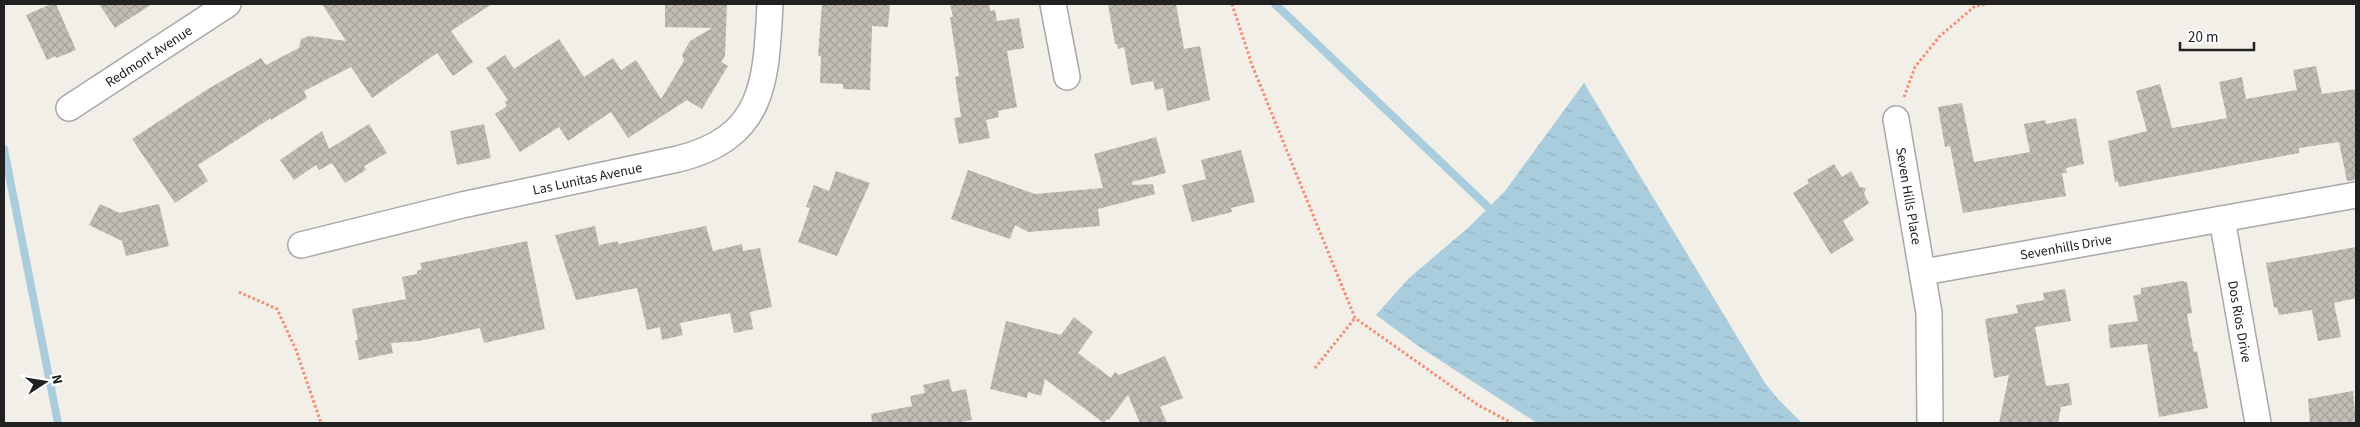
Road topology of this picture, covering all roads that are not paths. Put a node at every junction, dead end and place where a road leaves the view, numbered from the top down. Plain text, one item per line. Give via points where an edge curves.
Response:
1 (228, 4) edge
2 (770, 4) edge
3 (1053, 4) edge
4 (1067, 77) dead end
5 (69, 108) dead end
6 (1896, 118) road end
7 (2356, 195) edge
8 (2222, 219) junction
9 (300, 245) dead end
10 (1924, 272) junction
11 (1930, 423) edge
12 (2258, 423) edge

1 - 5 street, Redmont Avenue
2 - 9 street, Las Lunitas Avenue via 764,80 756,102 735,131 710,149
3 - 4 street
6 - 10 street, Seven Hills Place
7 - 8 street, Sevenhills Drive
8 - 10 street, Sevenhills Drive
8 - 12 street, Dos Rios Drive
10 - 11 street via 1929,313

